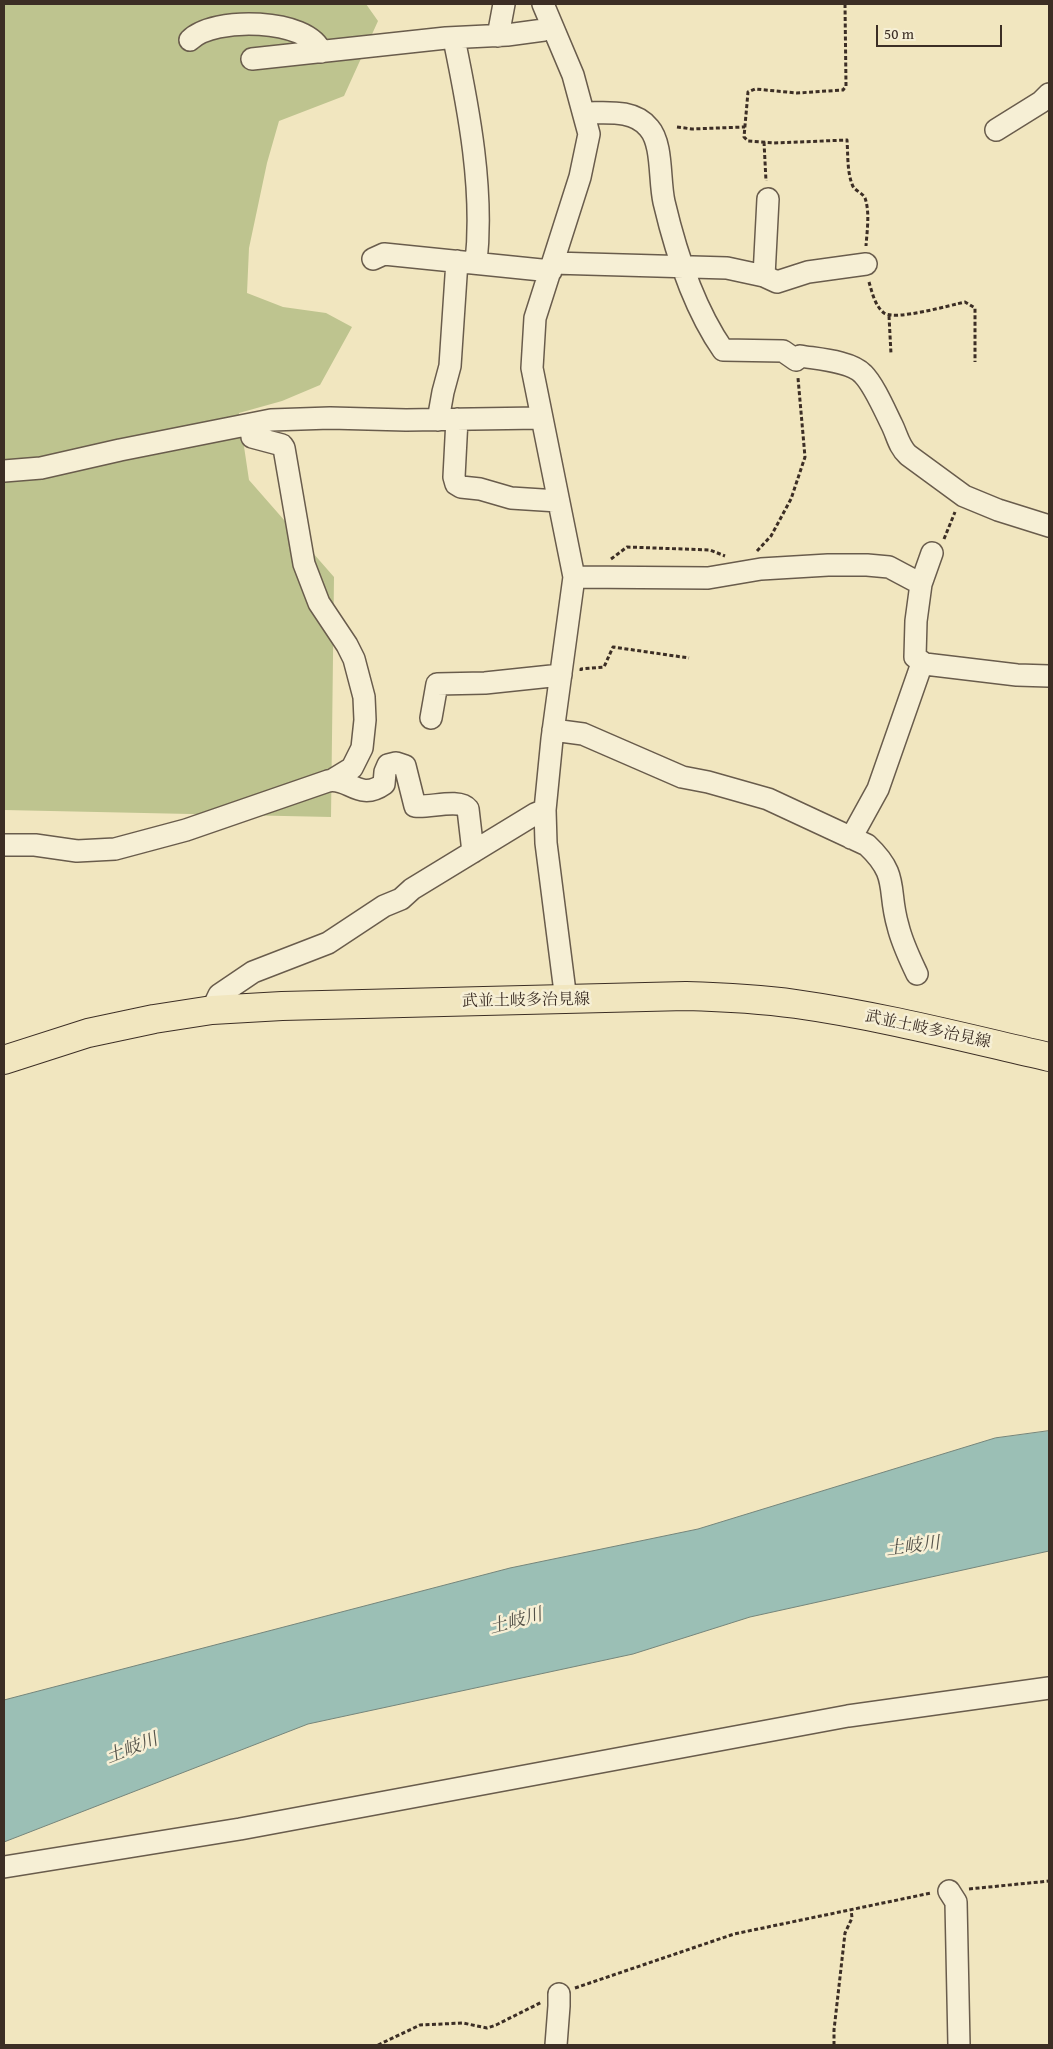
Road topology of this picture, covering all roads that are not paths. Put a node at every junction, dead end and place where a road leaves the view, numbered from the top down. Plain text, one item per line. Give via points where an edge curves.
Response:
1 (504, 4) edge
2 (543, 4) edge
3 (552, 27) junction
4 (498, 36) junction
5 (454, 39) junction
6 (190, 40) dead end
7 (321, 52) junction
8 (252, 59) dead end
9 (1049, 94) edge
10 (585, 113) junction
11 (996, 130) dead end
12 (768, 198) road end
13 (373, 259) dead end
14 (467, 262) junction
15 (866, 264) road end
16 (552, 267) junction
17 (683, 268) junction
18 (764, 276) junction
19 (540, 418) junction
20 (447, 420) junction
21 (252, 437) dead end
22 (4, 471) edge
23 (558, 501) junction
24 (1049, 526) edge
25 (932, 553) road end
26 (574, 577) junction
27 (921, 584) junction
28 (925, 664) junction
29 (570, 676) junction
30 (1049, 676) edge
31 (431, 718) dead end
32 (553, 730) junction
33 (334, 779) junction
34 (545, 810) junction
35 (851, 838) junction
36 (4, 845) edge
37 (473, 852) junction
38 (917, 974) dead end
39 (566, 1000) junction
40 (212, 1010) junction
41 (1049, 1057) edge
42 (4, 1060) edge
43 (1049, 1688) edge
44 (4, 1867) edge
45 (950, 1891) road end
46 (558, 1994) road end
47 (556, 2045) edge
48 (959, 2045) edge

1 - 4 street
2 - 3 street
3 - 4 street
3 - 10 street via 574,75
4 - 5 street
5 - 7 street
5 - 14 street via 472,136 479,237
6 - 7 street via 204,30 246,23 306,36 318,44
7 - 8 street
9 - 11 street via 1042,102
10 - 16 street via 589,134 584,160
10 - 17 street via 634,115 649,126 656,138 664,203
12 - 18 street
13 - 14 street via 384,254
14 - 16 street
14 - 20 street via 450,366 442,392
15 - 18 street via 808,272 778,282
16 - 17 street
16 - 19 street via 536,318 532,368
17 - 18 street via 727,268
17 - 24 street via 711,332 723,350 783,351 796,360 800,356 855,368 863,374 883,406 902,449 914,461 964,496
19 - 20 street
19 - 23 street
20 - 22 street via 271,420 40,468
20 - 23 street via 456,484 511,498
21 - 33 street via 284,448 304,564 319,603 347,645 360,675 365,720 362,748 352,768
23 - 26 street
25 - 27 street
26 - 27 street via 708,578 745,568 867,565 889,566
26 - 29 street
27 - 28 street via 916,657
28 - 30 street
28 - 35 street via 920,670 878,789
29 - 31 street via 436,684
29 - 32 street
32 - 34 street
32 - 35 street via 583,734 682,777 768,800
33 - 36 street via 186,830 115,848 77,851 35,845
33 - 37 street via 364,792 384,784 388,765 402,764 415,806 465,805
34 - 37 street
34 - 39 street via 546,843
35 - 38 street via 867,844 889,874 898,927
37 - 40 street via 328,943 253,972 218,995
39 - 40 main road, 武並土岐多治見線
39 - 41 main road, 武並土岐多治見線 via 686,996 797,1004
40 - 42 main road, 武並土岐多治見線 via 88,1033
43 - 44 street via 848,1716 240,1829
45 - 48 street via 956,1902
46 - 47 street

